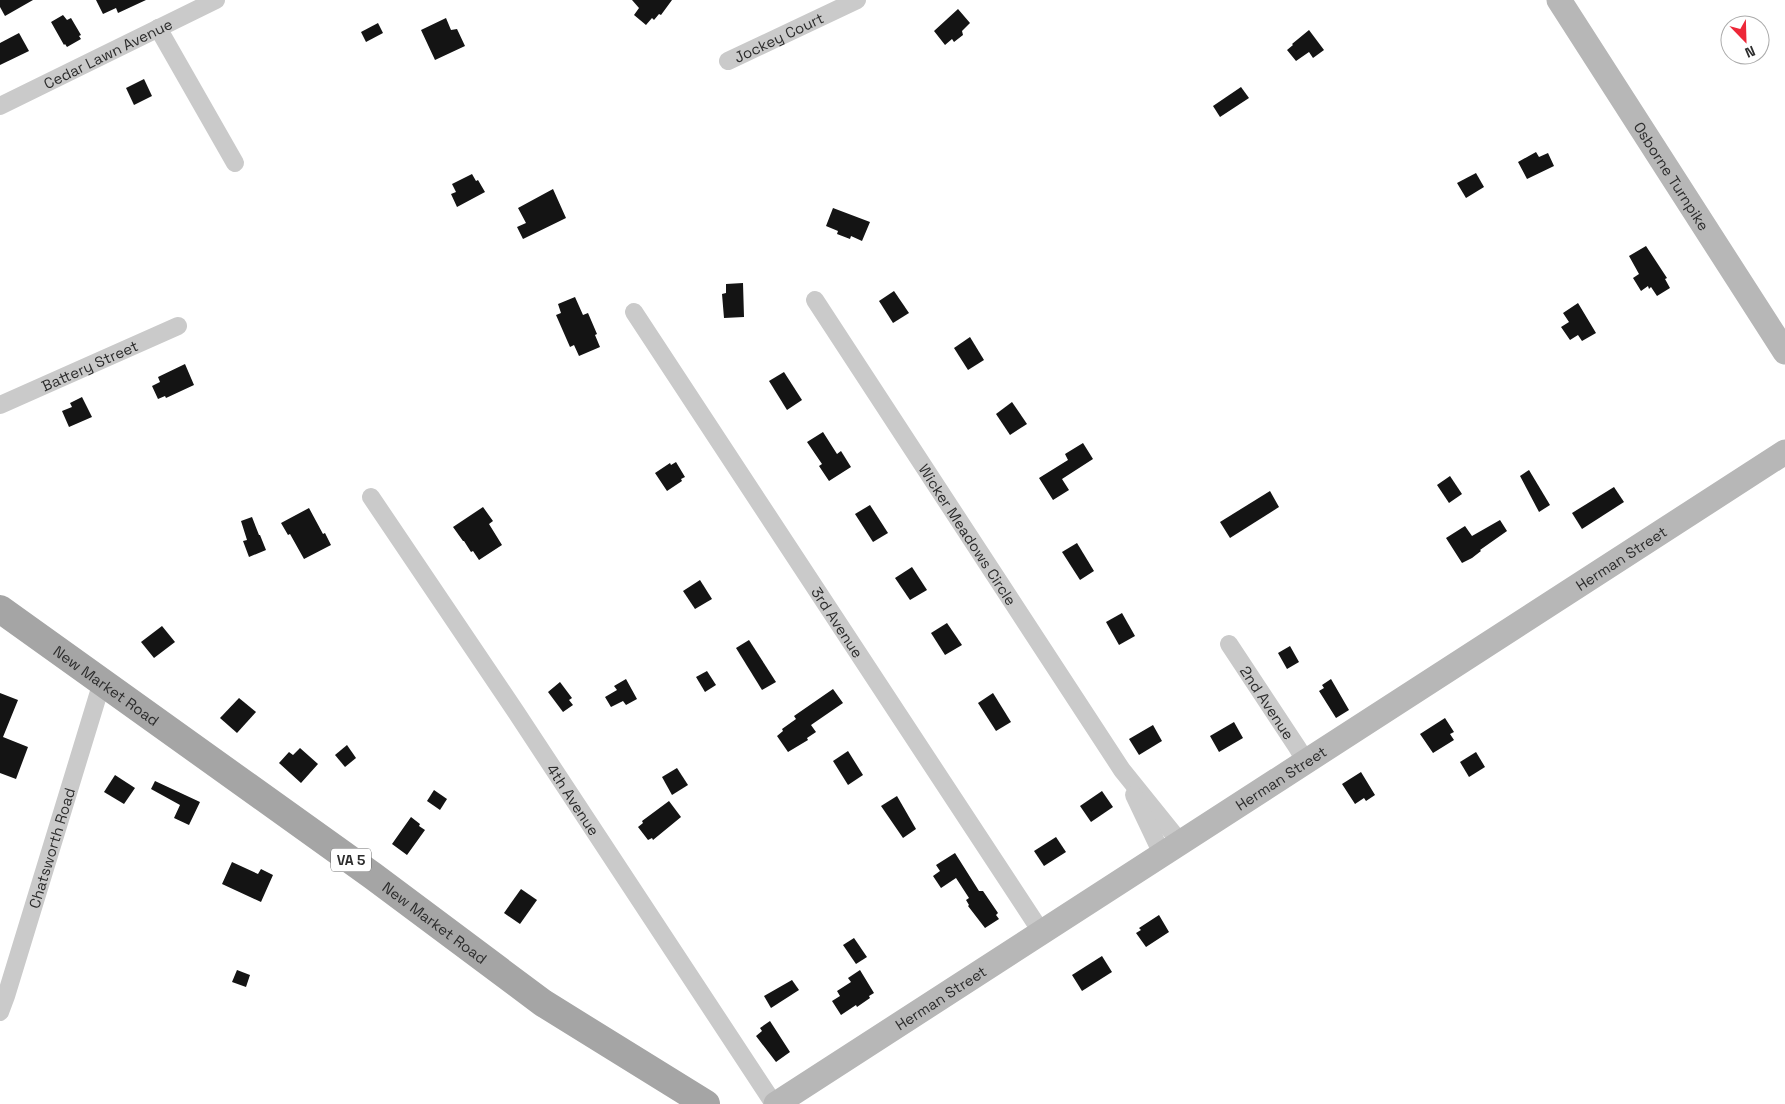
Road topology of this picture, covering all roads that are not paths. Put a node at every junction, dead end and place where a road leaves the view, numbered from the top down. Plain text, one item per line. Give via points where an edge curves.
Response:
1 (216, 0) edge
2 (857, 0) edge
3 (1559, 0) edge
4 (158, 28) junction
5 (728, 60) dead end
6 (0, 106) edge
7 (236, 163) dead end
8 (816, 300) dead end
9 (634, 312) dead end
10 (178, 326) dead end
11 (1785, 352) edge
12 (0, 405) edge
13 (1785, 452) edge
14 (371, 497) dead end
15 (0, 609) edge
16 (1229, 644) dead end
17 (102, 682) junction
18 (1306, 762) junction
19 (1171, 848) junction
20 (1042, 933) junction
21 (0, 1012) edge
22 (706, 1104) edge
23 (775, 1104) edge

1 - 4 street, Cedar Lawn Avenue
2 - 5 street, Jockey Court
3 - 11 street, Osborne Turnpike
4 - 6 street, Cedar Lawn Avenue
4 - 7 street
8 - 19 street, Wicker Meadows Circle
9 - 20 street, 3rd Avenue
10 - 12 street, Battery Street
13 - 18 street, Herman Street
14 - 23 street, 4th Avenue
15 - 17 main road, New Market Road / VA 5
16 - 18 street, 2nd Avenue
17 - 21 street, Chatsworth Road
17 - 22 main road, New Market Road / VA 5 via 373,876 543,1003
18 - 19 street, Herman Street
19 - 20 street, Herman Street
20 - 23 street, Herman Street

